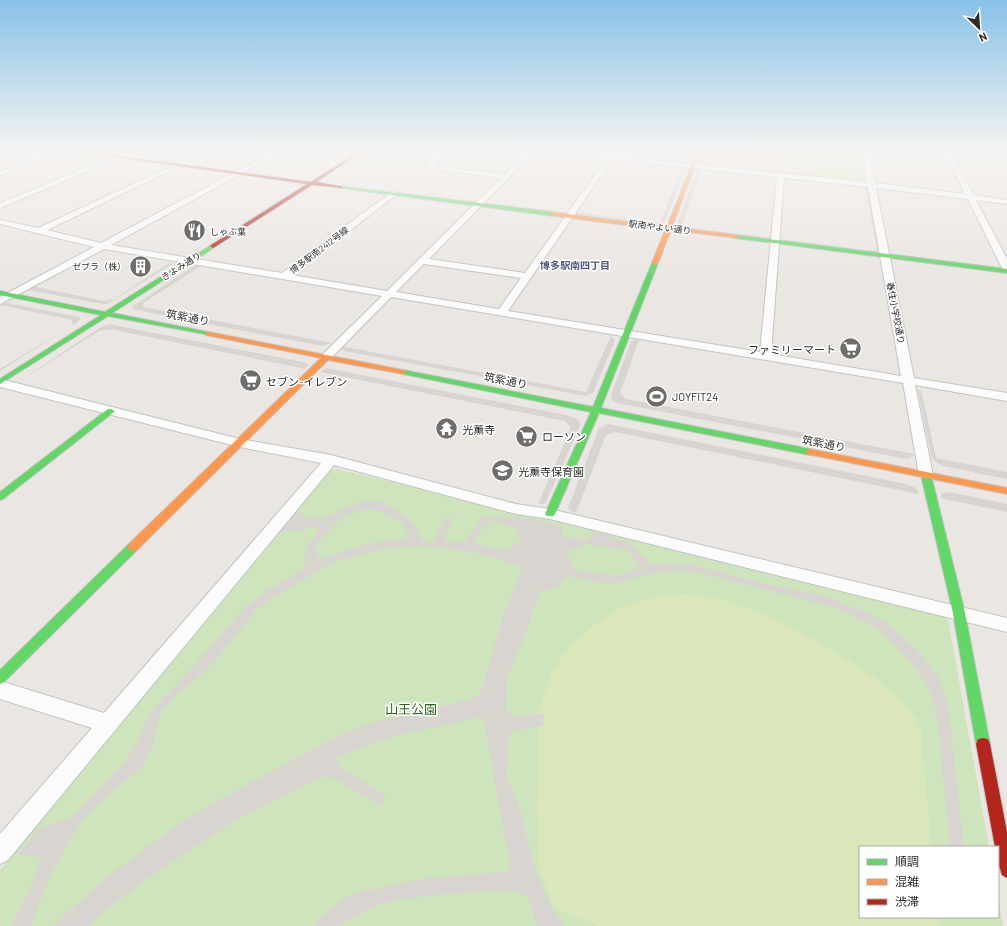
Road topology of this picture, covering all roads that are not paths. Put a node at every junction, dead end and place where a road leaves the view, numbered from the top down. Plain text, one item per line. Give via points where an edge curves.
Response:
1 (28, 194) edge
2 (117, 194) edge
3 (199, 194) edge
4 (294, 194) edge
5 (391, 194) edge
6 (402, 194) edge
7 (488, 194) edge
8 (584, 194) edge
9 (682, 194) edge
10 (780, 194) edge
11 (874, 194) edge
12 (947, 194) edge
13 (969, 194) edge
14 (970, 197) junction
15 (1007, 202) edge
16 (479, 204) junction
17 (0, 206) edge
18 (569, 216) junction
19 (0, 222) edge
20 (669, 228) junction
21 (39, 231) junction
22 (776, 242) junction
23 (102, 246) junction
24 (885, 256) junction
25 (188, 261) junction
26 (422, 261) junction
27 (1007, 268) edge
28 (1007, 271) edge
29 (527, 276) junction
30 (283, 277) junction
31 (0, 293) edge
32 (389, 294) junction
33 (12, 295) junction
34 (0, 302) edge
35 (501, 313) junction
36 (106, 314) junction
37 (626, 334) junction
38 (326, 357) junction
39 (765, 357) junction
40 (909, 381) junction
41 (0, 383) edge
42 (1007, 397) edge
43 (596, 410) junction
44 (111, 411) junction
45 (240, 443) junction
46 (331, 460) junction
47 (926, 475) junction
48 (1007, 491) edge
49 (0, 497) edge
50 (550, 514) junction
51 (959, 613) junction
52 (1007, 624) edge
53 (0, 678) edge
54 (0, 690) edge
55 (108, 724) junction
56 (0, 852) edge
57 (1007, 870) edge

1 - 17 street
2 - 21 street
3 - 23 street
4 - 25 street, きよみ通り
5 - 30 street, 博多駅南2412号線
6 - 16 street, 駅南やよい通り
7 - 16 street
8 - 18 street
9 - 20 street
10 - 22 street
11 - 24 street, 春住小学校通り
12 - 14 street
13 - 14 street
14 - 15 street
14 - 27 street
16 - 18 street, 駅南やよい通り
16 - 26 street
18 - 20 street, 駅南やよい通り
18 - 29 street
19 - 21 street
20 - 22 street, 駅南やよい通り
20 - 37 street
21 - 23 street
22 - 24 street, 駅南やよい通り
22 - 39 street
23 - 25 street
23 - 33 street
24 - 28 street, 駅南やよい通り
24 - 40 street, 春住小学校通り
25 - 30 street
25 - 36 street, きよみ通り
26 - 29 street
26 - 32 street
29 - 35 street
30 - 32 street
31 - 33 street, 筑紫通り
32 - 35 street
32 - 38 street
33 - 34 street
33 - 36 street, 筑紫通り
35 - 37 street
36 - 38 street, 筑紫通り
36 - 41 street, きよみ通り
37 - 39 street
37 - 43 street
38 - 43 street, 筑紫通り
38 - 45 street
39 - 40 street
40 - 42 street
40 - 47 street, 春住小学校通り
41 - 44 street
43 - 47 street, 筑紫通り
43 - 50 street
44 - 45 street
44 - 49 street
45 - 46 street
45 - 53 street
46 - 50 street via 516,509
46 - 55 street
47 - 48 street, 筑紫通り
47 - 51 street
50 - 51 street
51 - 52 street
51 - 57 street
54 - 55 street
55 - 56 street

